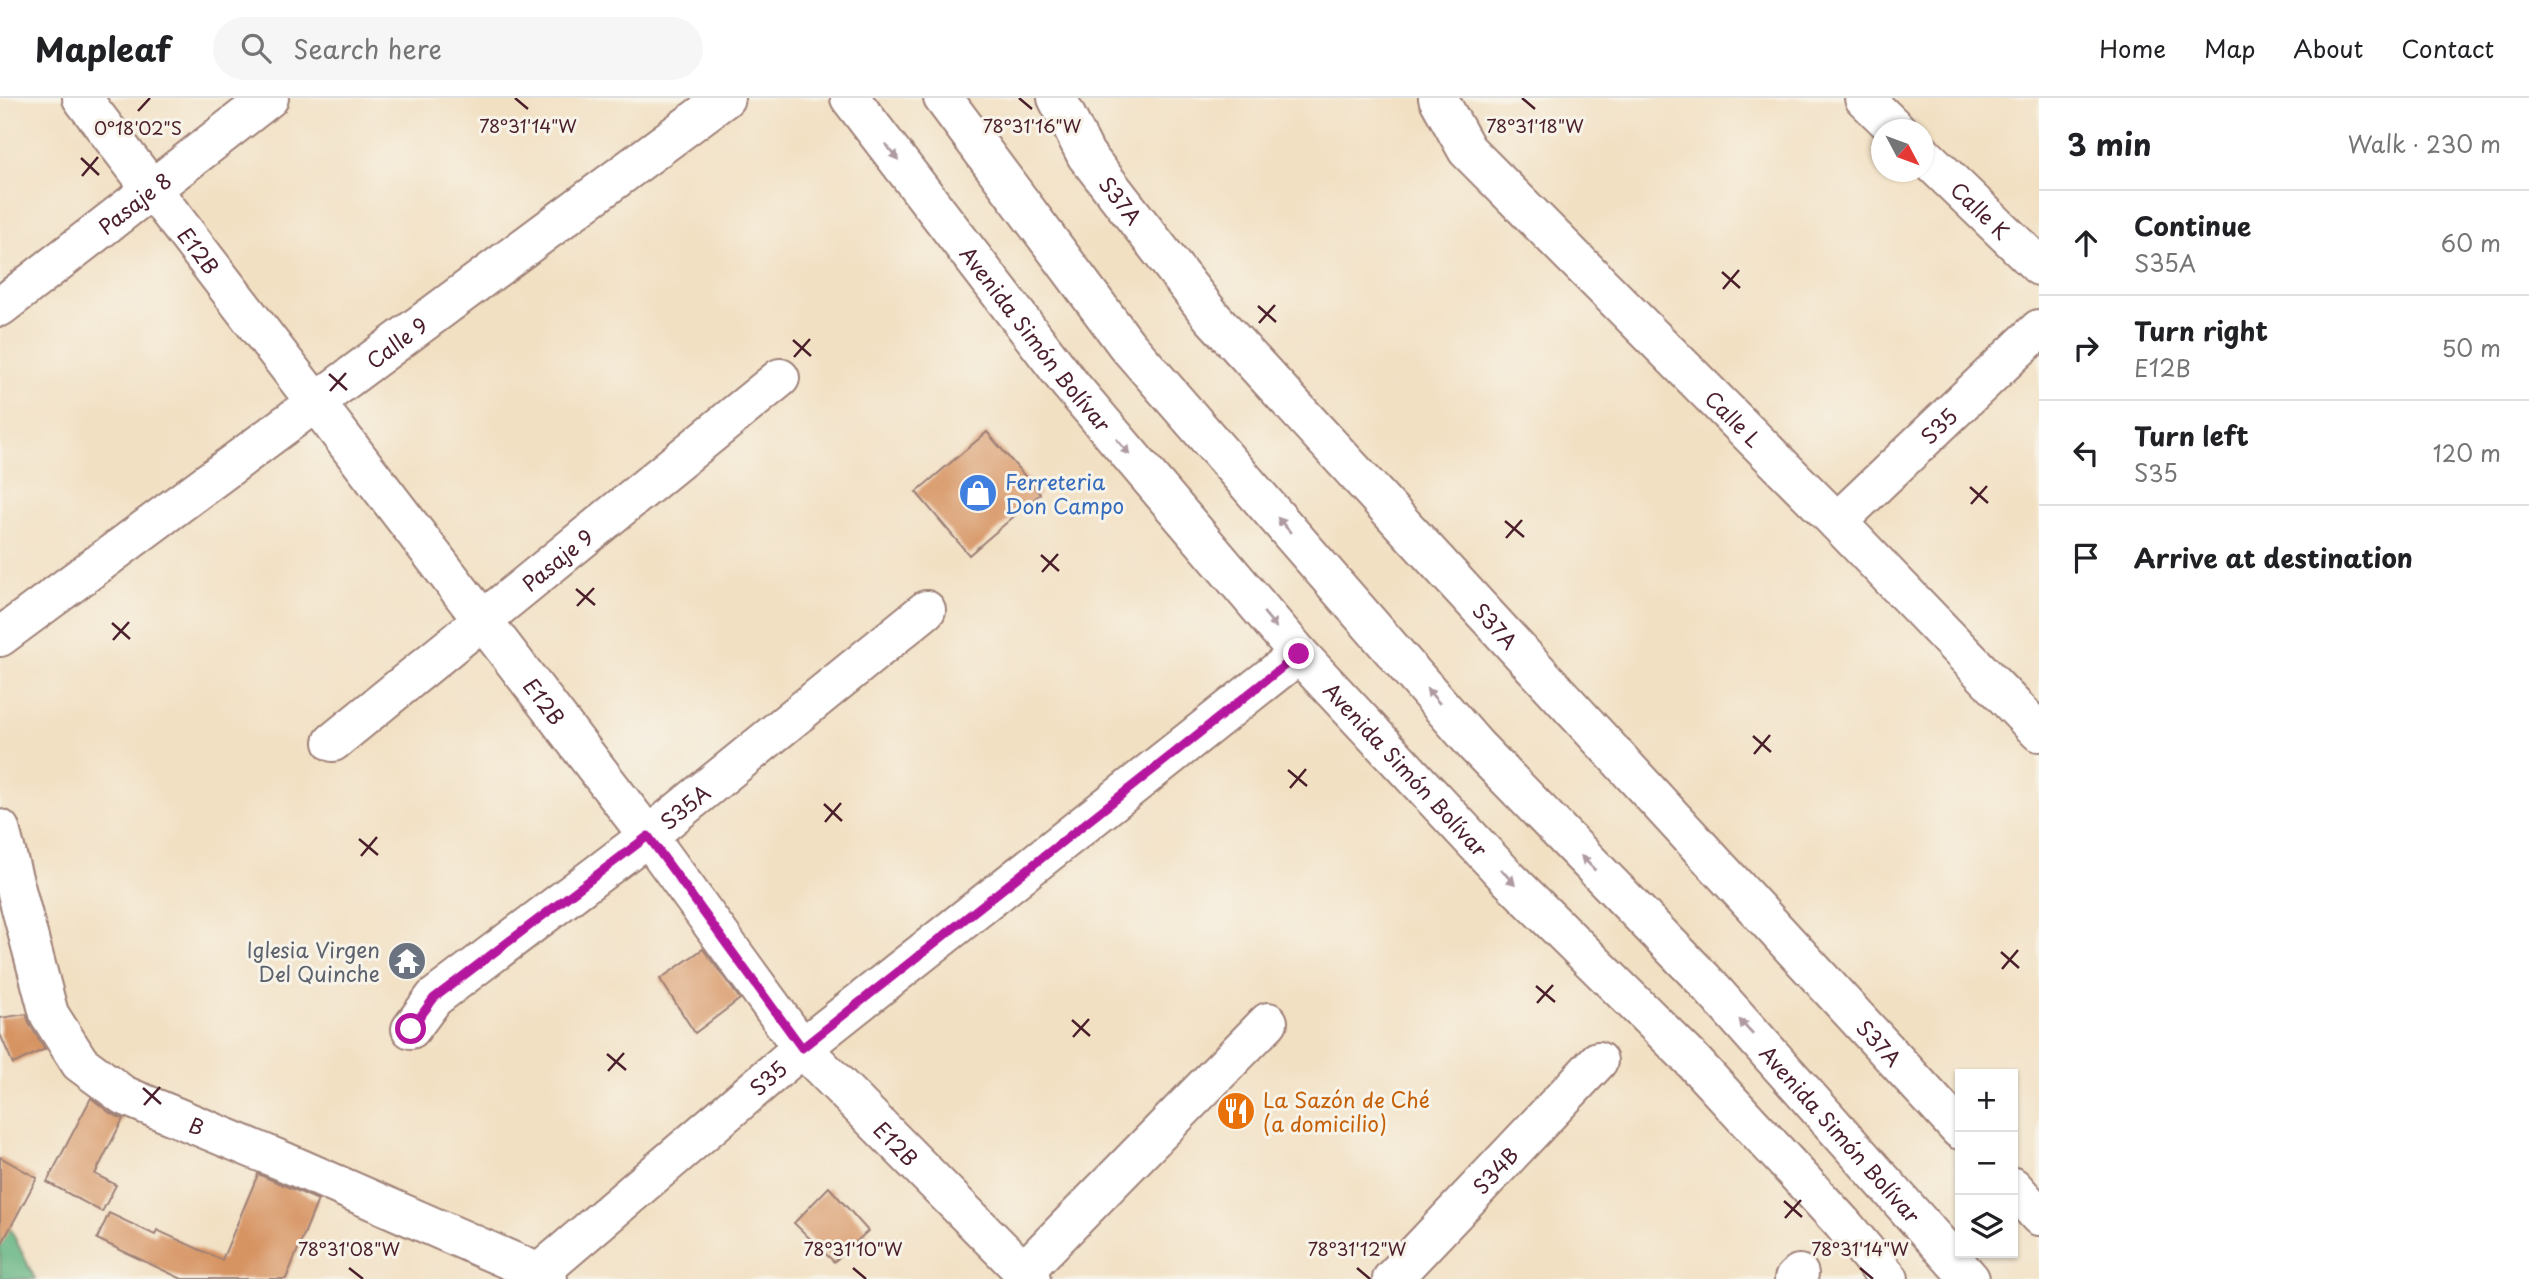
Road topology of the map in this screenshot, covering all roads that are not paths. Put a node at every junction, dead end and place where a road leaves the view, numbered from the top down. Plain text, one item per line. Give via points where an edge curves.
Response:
1 (82, 98) edge
2 (269, 98) edge
3 (725, 98) edge
4 (850, 98) edge
5 (943, 98) edge
6 (1058, 98) edge
7 (1438, 98) edge
8 (1864, 98) edge
9 (1886, 119) edge
10 (1934, 166) edge
11 (151, 190) junction
12 (2039, 266) edge
13 (0, 307) edge
14 (2039, 329) edge
15 (780, 378) dead end
16 (315, 401) junction
17 (1837, 522) junction
18 (926, 610) dead end
19 (482, 621) junction
20 (0, 637) edge
21 (1299, 654) junction
22 (2039, 732) edge
23 (333, 742) dead end
24 (0, 829) edge
25 (648, 836) junction
26 (1268, 1022) dead end
27 (411, 1029) dead end
28 (802, 1048) junction
29 (1598, 1061) dead end
30 (1955, 1125) edge
31 (2018, 1193) edge
32 (2039, 1216) edge
33 (1028, 1275) edge
34 (543, 1276) edge
35 (1392, 1279) edge
36 (1889, 1279) edge
37 (1970, 1279) edge

1 - 11 main road, E12B
2 - 11 main road, Pasaje 8
3 - 16 main road, Calle 9
4 -> 21 main road, Avenida Simón Bolívar via 1069,383
37 -> 5 main road, Avenida Simón Bolívar via 1704,980 1476,746 1126,344
6 - 30 main road, S37A via 1086,155 1212,317
7 - 17 main road, Calle L via 1467,150
8 - 9 main road
10 - 12 main road, Calle K
11 - 13 main road, Pasaje 8
11 - 16 main road, E12B
14 - 17 main road, S35
15 - 19 main road, Pasaje 9
16 - 19 main road, E12B
16 - 20 main road, Calle 9
17 - 22 main road, Calle L
18 - 25 main road, S35A
19 - 23 main road, Pasaje 9
19 - 25 main road, E12B
21 - 28 main road, S35
21 -> 36 main road, Avenida Simón Bolívar via 1507,877 1691,1059
24 - 34 main road, B via 49,1014 80,1063 123,1095 285,1161
25 - 27 main road, S35A via 434,998
25 - 28 main road, E12B
26 - 33 main road
28 - 33 main road, E12B
28 - 34 main road, S35
29 - 35 main road, S34B
31 - 32 main road

